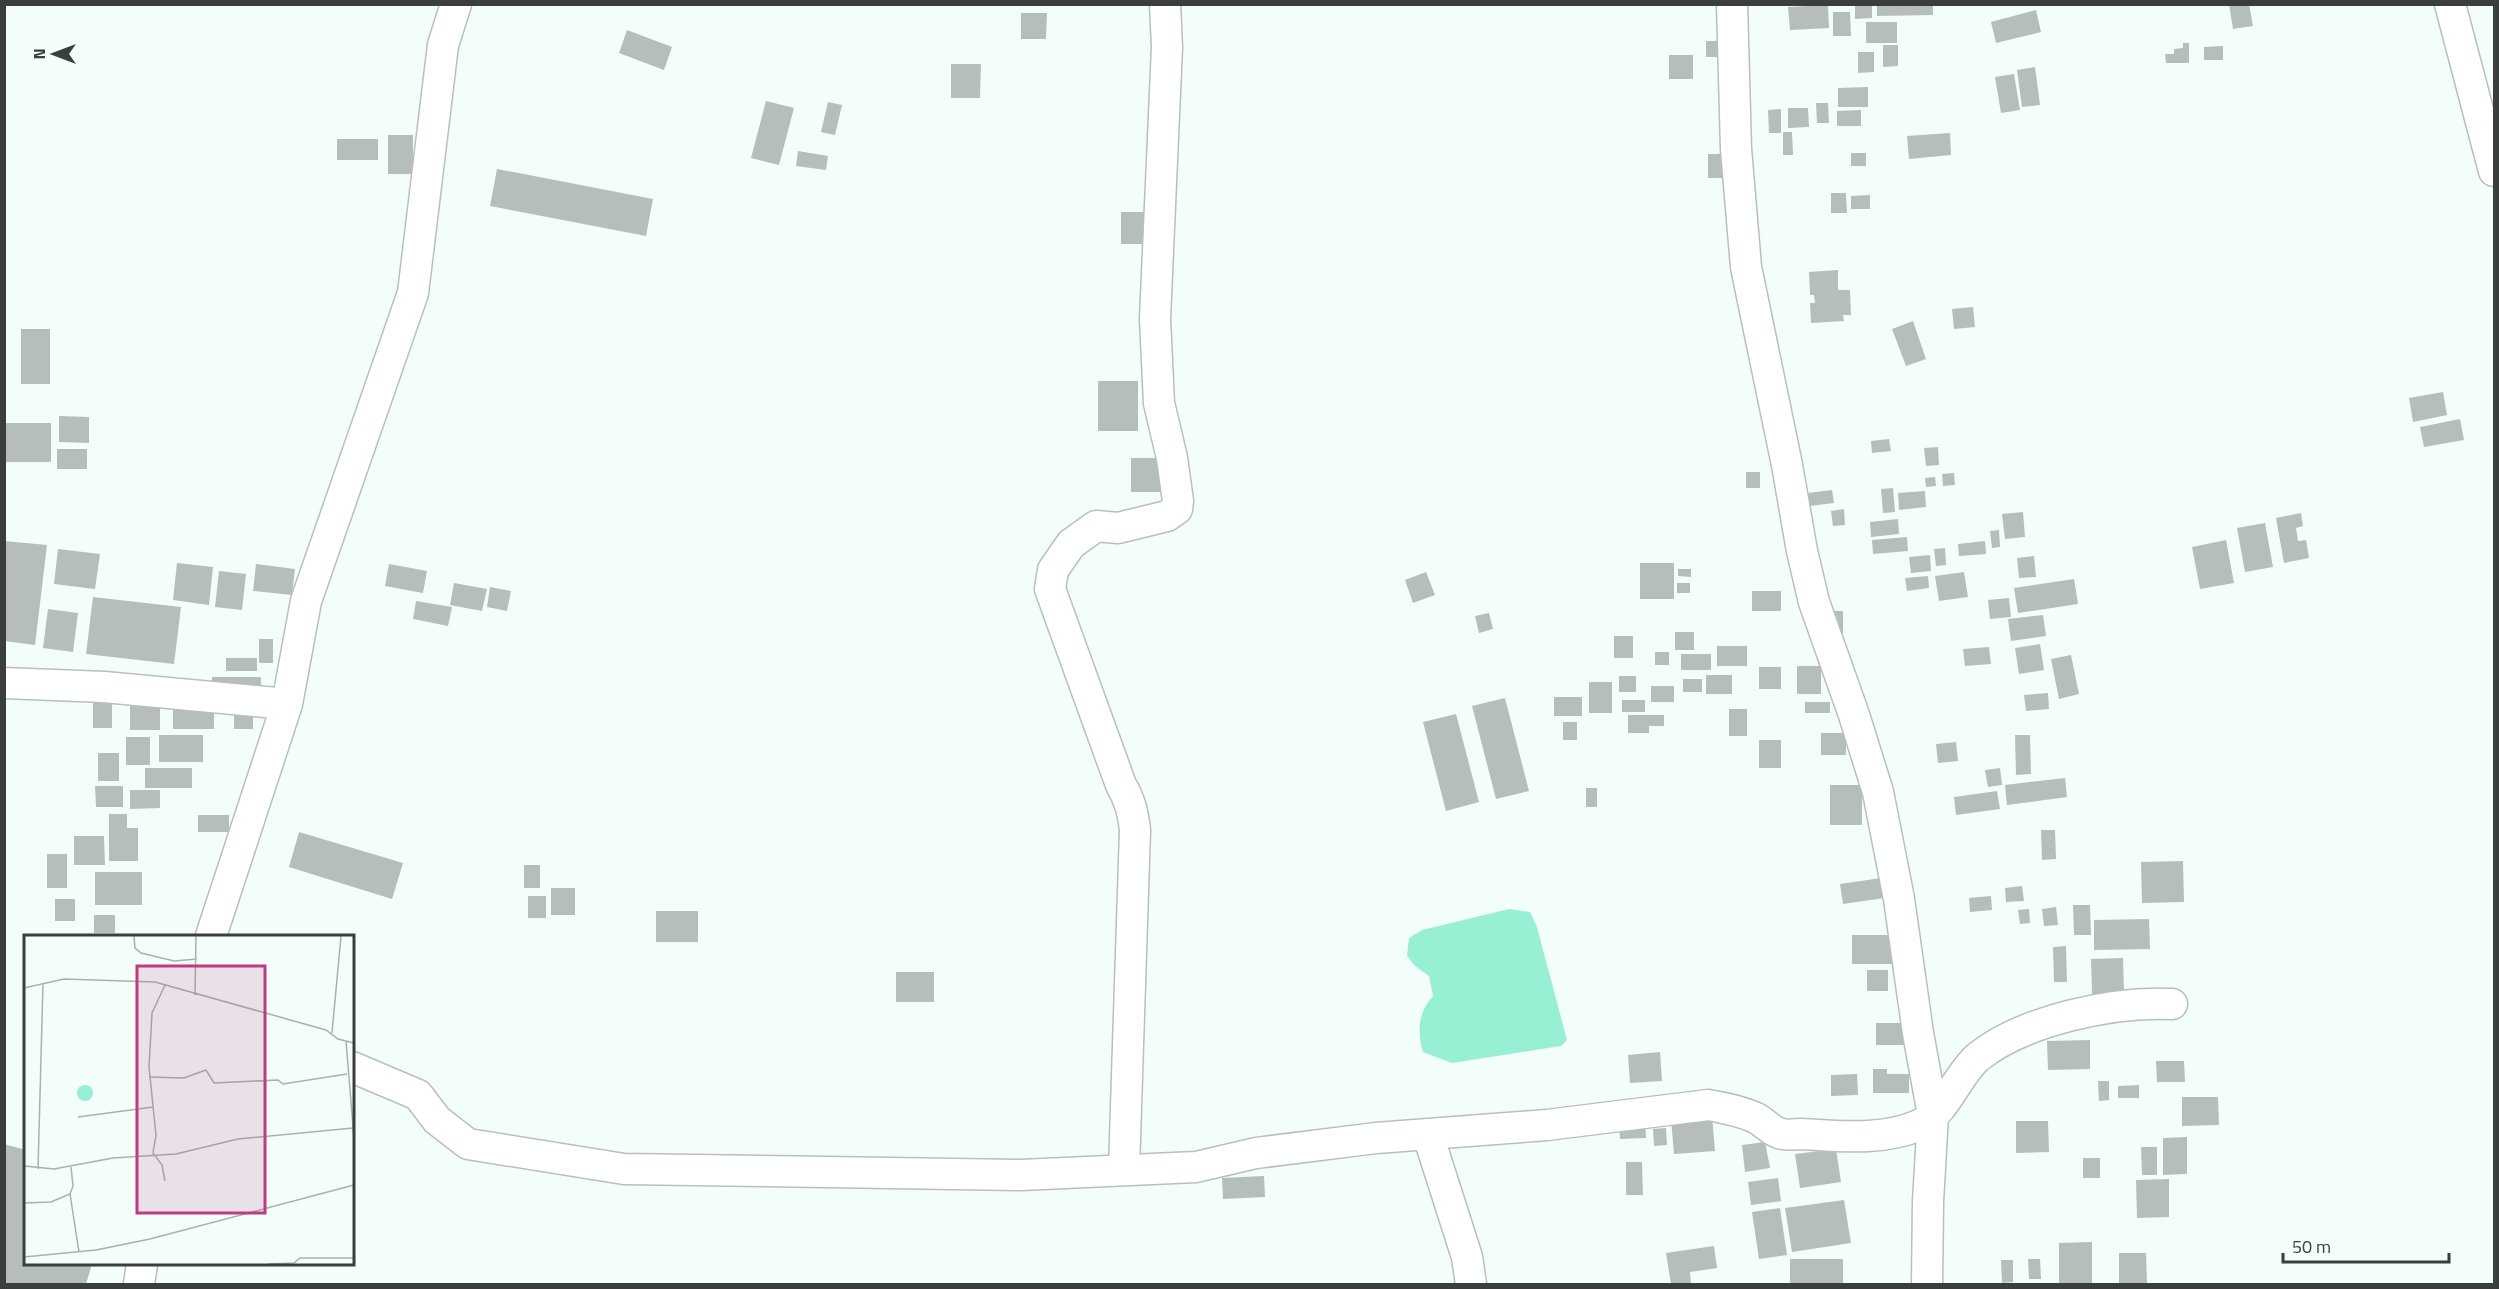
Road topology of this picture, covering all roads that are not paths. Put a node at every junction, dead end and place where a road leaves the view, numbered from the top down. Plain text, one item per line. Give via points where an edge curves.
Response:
1 (456, 4) edge
2 (1165, 4) edge
3 (1732, 4) edge
4 (2450, 4) edge
5 (2494, 171) edge
6 (4, 683) edge
7 (287, 704) junction
8 (211, 935) edge
9 (2172, 1004) dead end
10 (354, 1068) edge
11 (1933, 1115) junction
12 (1428, 1135) junction
13 (1124, 1169) junction
14 (142, 1265) edge
15 (139, 1284) edge
16 (1471, 1284) edge
17 (1927, 1284) edge

1 - 7 street via 443,45 413,293 306,601
2 - 13 street via 1167,47 1155,319 1159,403 1172,458 1177,509 1167,516 1118,528 1096,526 1071,544 1053,570 1050,590 1129,798 1136,830
3 - 11 street via 1736,149 1746,267 1814,602 1878,792
4 - 5 street
6 - 7 street via 104,687
7 - 8 street
9 - 11 street via 2099,1009 2015,1035 1977,1058
10 - 13 street via 418,1095 437,1120 468,1144 624,1169 1021,1175
11 - 12 street via 1919,1125 1886,1134 1779,1134 1757,1119 1708,1105
11 - 17 street
12 - 13 street via 1256,1153 1196,1167
12 - 16 street via 1467,1257
14 - 15 street

